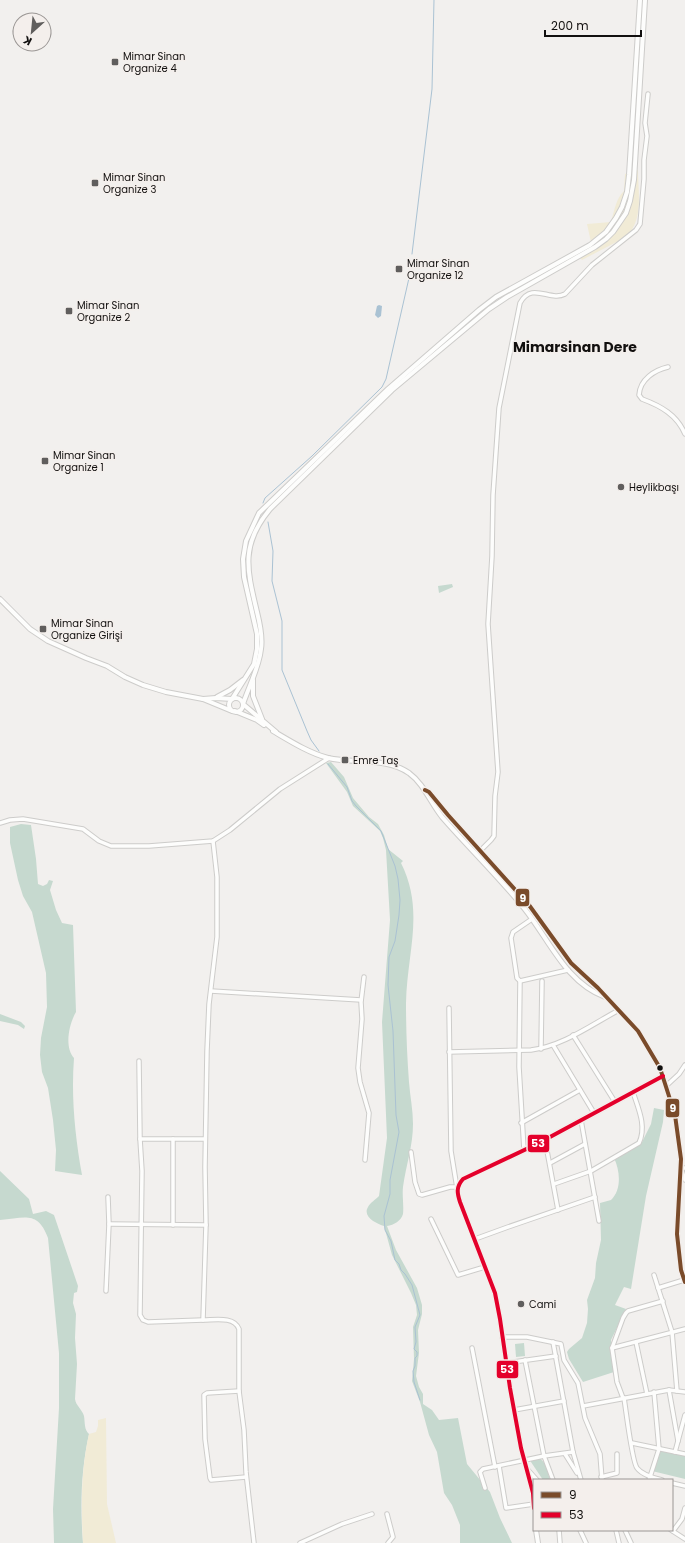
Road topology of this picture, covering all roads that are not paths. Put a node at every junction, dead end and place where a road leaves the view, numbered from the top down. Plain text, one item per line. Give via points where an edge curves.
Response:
1 (640, 0) edge
2 (645, 0) edge
3 (648, 94) dead end
4 (668, 367) dead end
5 (685, 434) edge
6 (0, 599) edge
7 (254, 675) junction
8 (246, 678) junction
9 (216, 698) junction
10 (203, 699) junction
11 (232, 699) junction
12 (243, 704) junction
13 (234, 711) junction
14 (263, 721) junction
15 (276, 732) junction
16 (329, 758) junction
17 (425, 790) junction
18 (0, 823) edge
19 (213, 841) junction
20 (480, 851) junction
21 (532, 919) junction
22 (568, 970) junction
23 (364, 977) dead end
24 (520, 981) junction
25 (542, 981) dead end
26 (211, 991) junction
27 (606, 997) junction
28 (361, 1000) junction
29 (449, 1008) dead end
30 (619, 1010) junction
31 (573, 1035) junction
32 (553, 1045) junction
33 (541, 1048) junction
34 (518, 1050) junction
35 (450, 1052) junction
36 (139, 1061) dead end
37 (685, 1065) edge
38 (663, 1076) junction
39 (666, 1086) junction
40 (580, 1090) junction
41 (633, 1092) junction
42 (615, 1102) junction
43 (594, 1113) junction
44 (581, 1120) junction
45 (522, 1123) junction
46 (140, 1139) junction
47 (173, 1139) junction
48 (205, 1139) junction
49 (545, 1140) junction
50 (586, 1144) junction
51 (524, 1150) junction
52 (411, 1152) dead end
53 (365, 1160) dead end
54 (550, 1163) junction
55 (683, 1168) edge
56 (590, 1171) junction
57 (685, 1180) edge
58 (554, 1184) junction
59 (457, 1187) junction
60 (108, 1197) dead end
61 (595, 1198) junction
62 (558, 1210) junction
63 (431, 1219) dead end
64 (599, 1221) dead end
65 (109, 1224) junction
66 (142, 1224) junction
67 (206, 1224) junction
68 (173, 1225) junction
69 (475, 1239) junction
70 (683, 1263) edge
71 (486, 1267) junction
72 (654, 1275) dead end
73 (685, 1281) edge
74 (658, 1288) junction
75 (106, 1291) dead end
76 (662, 1302) junction
77 (203, 1320) junction
78 (685, 1329) edge
79 (672, 1332) junction
80 (502, 1337) junction
81 (553, 1342) junction
82 (636, 1342) junction
83 (472, 1348) dead end
84 (612, 1348) junction
85 (556, 1356) junction
86 (525, 1360) junction
87 (506, 1363) junction
88 (669, 1390) junction
89 (239, 1391) junction
90 (678, 1391) junction
91 (654, 1392) junction
92 (685, 1392) edge
93 (647, 1394) junction
94 (624, 1398) junction
95 (564, 1401) junction
96 (583, 1406) junction
97 (533, 1407) junction
98 (514, 1410) junction
99 (685, 1415) edge
100 (678, 1440) junction
101 (632, 1443) junction
102 (659, 1449) junction
103 (573, 1452) junction
104 (675, 1452) junction
105 (564, 1454) junction
106 (617, 1454) dead end
107 (685, 1454) edge
108 (544, 1456) junction
109 (525, 1460) junction
110 (499, 1466) junction
111 (495, 1467) junction
112 (528, 1470) junction
113 (246, 1477) junction
114 (580, 1478) edge
115 (602, 1478) edge
116 (536, 1479) edge
117 (553, 1479) edge
118 (650, 1479) edge
119 (673, 1482) edge
120 (685, 1486) edge
121 (485, 1488) dead end
122 (533, 1500) edge
123 (533, 1506) edge
124 (685, 1508) edge
125 (372, 1514) dead end
126 (387, 1514) dead end
127 (673, 1530) edge
128 (536, 1531) edge
129 (559, 1531) edge
130 (580, 1531) edge
131 (616, 1531) edge
132 (625, 1531) edge
133 (672, 1531) edge
134 (685, 1539) edge
135 (306, 1542) edge
136 (254, 1543) edge
137 (300, 1543) edge
138 (388, 1543) edge
139 (538, 1543) edge
140 (560, 1543) edge
141 (586, 1543) edge
142 (619, 1543) edge
143 (631, 1543) edge

1 - 8 street via 629,175 625,200 616,218 606,232 590,245 496,297 479,310 388,389 259,513 246,541 243,559 244,577 257,634 254,664
2 - 7 street via 634,180 630,201 621,222 595,247 489,309 392,390 262,518 250,546 248,560 248,575 262,648
3 - 20 street via 640,224 636,230 592,264 565,294 560,297 538,292 529,293 520,303 499,408 495,452 488,624 498,772 494,836
4 - 5 street via 658,369 650,375 639,394 673,415
6 - 10 street via 30,629 48,641 143,685
7 - 12 street
7 - 14 street via 253,696
8 - 9 street
8 - 11 street
9 - 10 street
9 - 11 street
10 - 13 street
11 - 12 street via 238,699
11 - 13 street via 229,705
12 - 13 street via 241,710
12 - 14 street
13 - 15 street via 257,720
14 - 15 street
15 - 16 street via 315,754
16 - 17 street via 377,763 403,769
16 - 19 street via 280,789
17 - 20 street
17 - 21 street via 432,805
18 - 19 street via 23,819 83,829 111,846
19 - 26 street via 217,877 217,937
20 - 27 street via 529,905 571,963
21 - 22 street
21 - 24 street via 513,932 511,937 517,978
22 - 24 street
22 - 27 street via 588,988
23 - 28 street
24 - 34 street
25 - 33 street
26 - 28 street
26 - 48 street
27 - 30 street
28 - 53 street via 359,1073 369,1113
29 - 35 street
30 - 31 street
30 - 38 street via 638,1030
31 - 32 street
31 - 42 street
32 - 33 street
32 - 40 street
33 - 34 street
34 - 35 street
34 - 45 street
35 - 59 street via 450,1151
36 - 46 street
37 - 39 street
38 - 39 street
38 - 41 street
39 - 55 street via 675,1115
40 - 43 street
40 - 45 street
41 - 42 street
41 - 56 street via 642,1123 639,1142
42 - 43 street
43 - 44 street
44 - 49 street
44 - 50 street
45 - 51 street
46 - 47 street
46 - 66 street
47 - 48 street
47 - 68 street
48 - 67 street
49 - 51 street
49 - 54 street
50 - 54 street
50 - 56 street
51 - 59 street via 463,1179
52 - 59 street via 418,1194
54 - 58 street
55 - 57 street
55 - 70 street via 678,1234
56 - 58 street
56 - 61 street
58 - 62 street
59 - 69 street via 460,1202
60 - 65 street
61 - 62 street
61 - 64 street
62 - 69 street
63 - 71 street via 458,1276
65 - 66 street
65 - 75 street
66 - 68 street
66 - 77 street via 141,1318 148,1322
67 - 68 street
67 - 77 street
69 - 71 street
70 - 73 street
71 - 80 street via 494,1293
72 - 74 street
73 - 74 street
74 - 76 street
76 - 79 street
76 - 84 street via 626,1313
77 - 89 street via 230,1320 238,1326
78 - 79 street
79 - 82 street
79 - 90 street
80 - 81 street
80 - 87 street
81 - 85 street
81 - 96 street via 561,1344 564,1360 578,1383
82 - 84 street
82 - 93 street
83 - 111 street
84 - 94 street via 617,1382
85 - 86 street
85 - 95 street
86 - 87 street
86 - 97 street
87 - 98 street
88 - 90 street
88 - 91 street
88 - 100 street
89 - 113 street
89 - 113 street via 207,1393 204,1396 205,1439 211,1480
90 - 92 street
91 - 93 street
91 - 102 street
93 - 94 street
94 - 96 street
94 - 101 street
95 - 97 street
95 - 103 street
96 - 115 street via 585,1418 600,1454
97 - 98 street
97 - 108 street
98 - 109 street
99 - 100 street
100 - 104 street
101 - 102 street
101 - 118 street via 632,1458 637,1468
102 - 104 street
102 - 118 street
103 - 105 street
103 - 114 street
104 - 107 street
105 - 108 street
105 - 114 street
106 - 115 street via 617,1473
108 - 109 street
108 - 117 street
109 - 110 street
109 - 112 street
110 - 111 street
110 - 123 street via 506,1508
111 - 121 street via 480,1471
112 - 116 street
112 - 122 street
113 - 136 street
119 - 120 street
124 - 127 street via 682,1519
125 - 135 street via 342,1524
126 - 138 street via 393,1537
128 - 139 street
129 - 140 street
130 - 141 street
131 - 142 street
132 - 143 street
133 - 134 street
135 - 137 street

